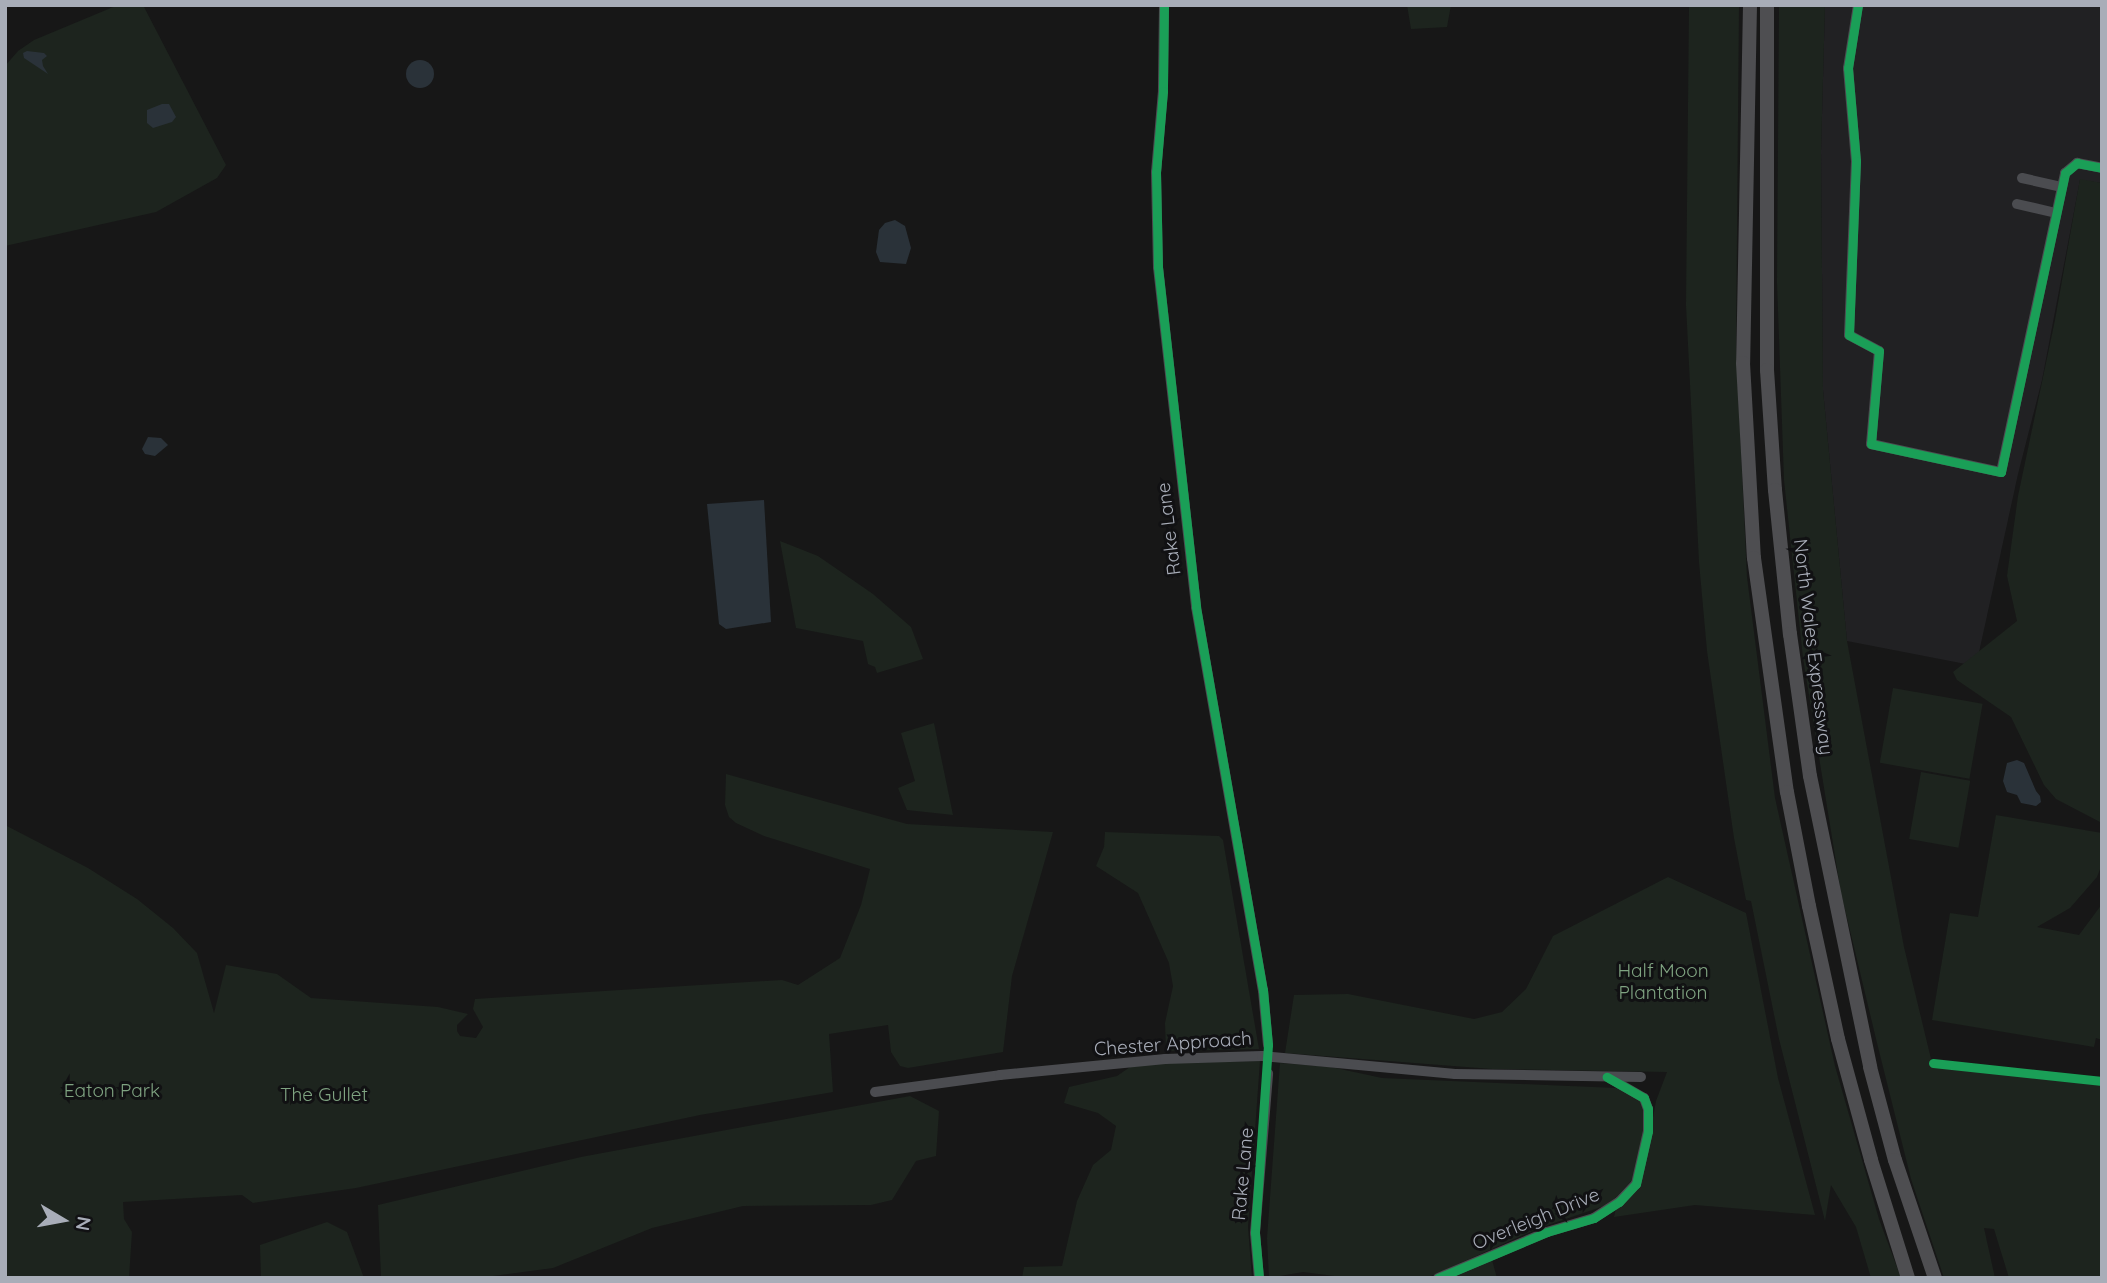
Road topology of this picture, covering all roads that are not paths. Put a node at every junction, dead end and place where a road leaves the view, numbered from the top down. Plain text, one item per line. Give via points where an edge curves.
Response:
1 (1164, 5) edge
2 (1750, 5) edge
3 (1767, 5) edge
4 (1858, 5) edge
5 (2102, 168) edge
6 (2022, 178) dead end
7 (2062, 187) junction
8 (2017, 204) dead end
9 (2056, 213) junction
10 (1268, 1045) dead end
11 (1268, 1074) dead end
12 (1607, 1077) junction
13 (1641, 1077) dead end
14 (875, 1092) dead end
15 (1259, 1278) edge
16 (1438, 1278) edge
17 (1908, 1278) edge
18 (1935, 1278) edge

1 - 10 street, Rake Lane via 1156,172 1160,280 1196,607 1263,990
2 - 17 highway via 1743,363 1755,558 1787,792 1809,906 1838,1039
3 - 18 highway, North Wales Expressway via 1767,370 1790,634 1810,776 1870,1067
4 - 9 street via 1848,68 1856,161 1849,335 1880,351 1871,444 2001,472
5 - 7 street via 2077,163 2070,167
6 - 7 street
7 - 9 street
8 - 9 street
11 - 15 street, Rake Lane via 1255,1233
12 - 13 street, Chester Approach
12 - 14 street, Chester Approach via 1455,1074 1262,1056 1165,1059
12 - 16 street, Overleigh Drive via 1644,1098 1648,1109 1636,1184 1594,1218 1547,1232

